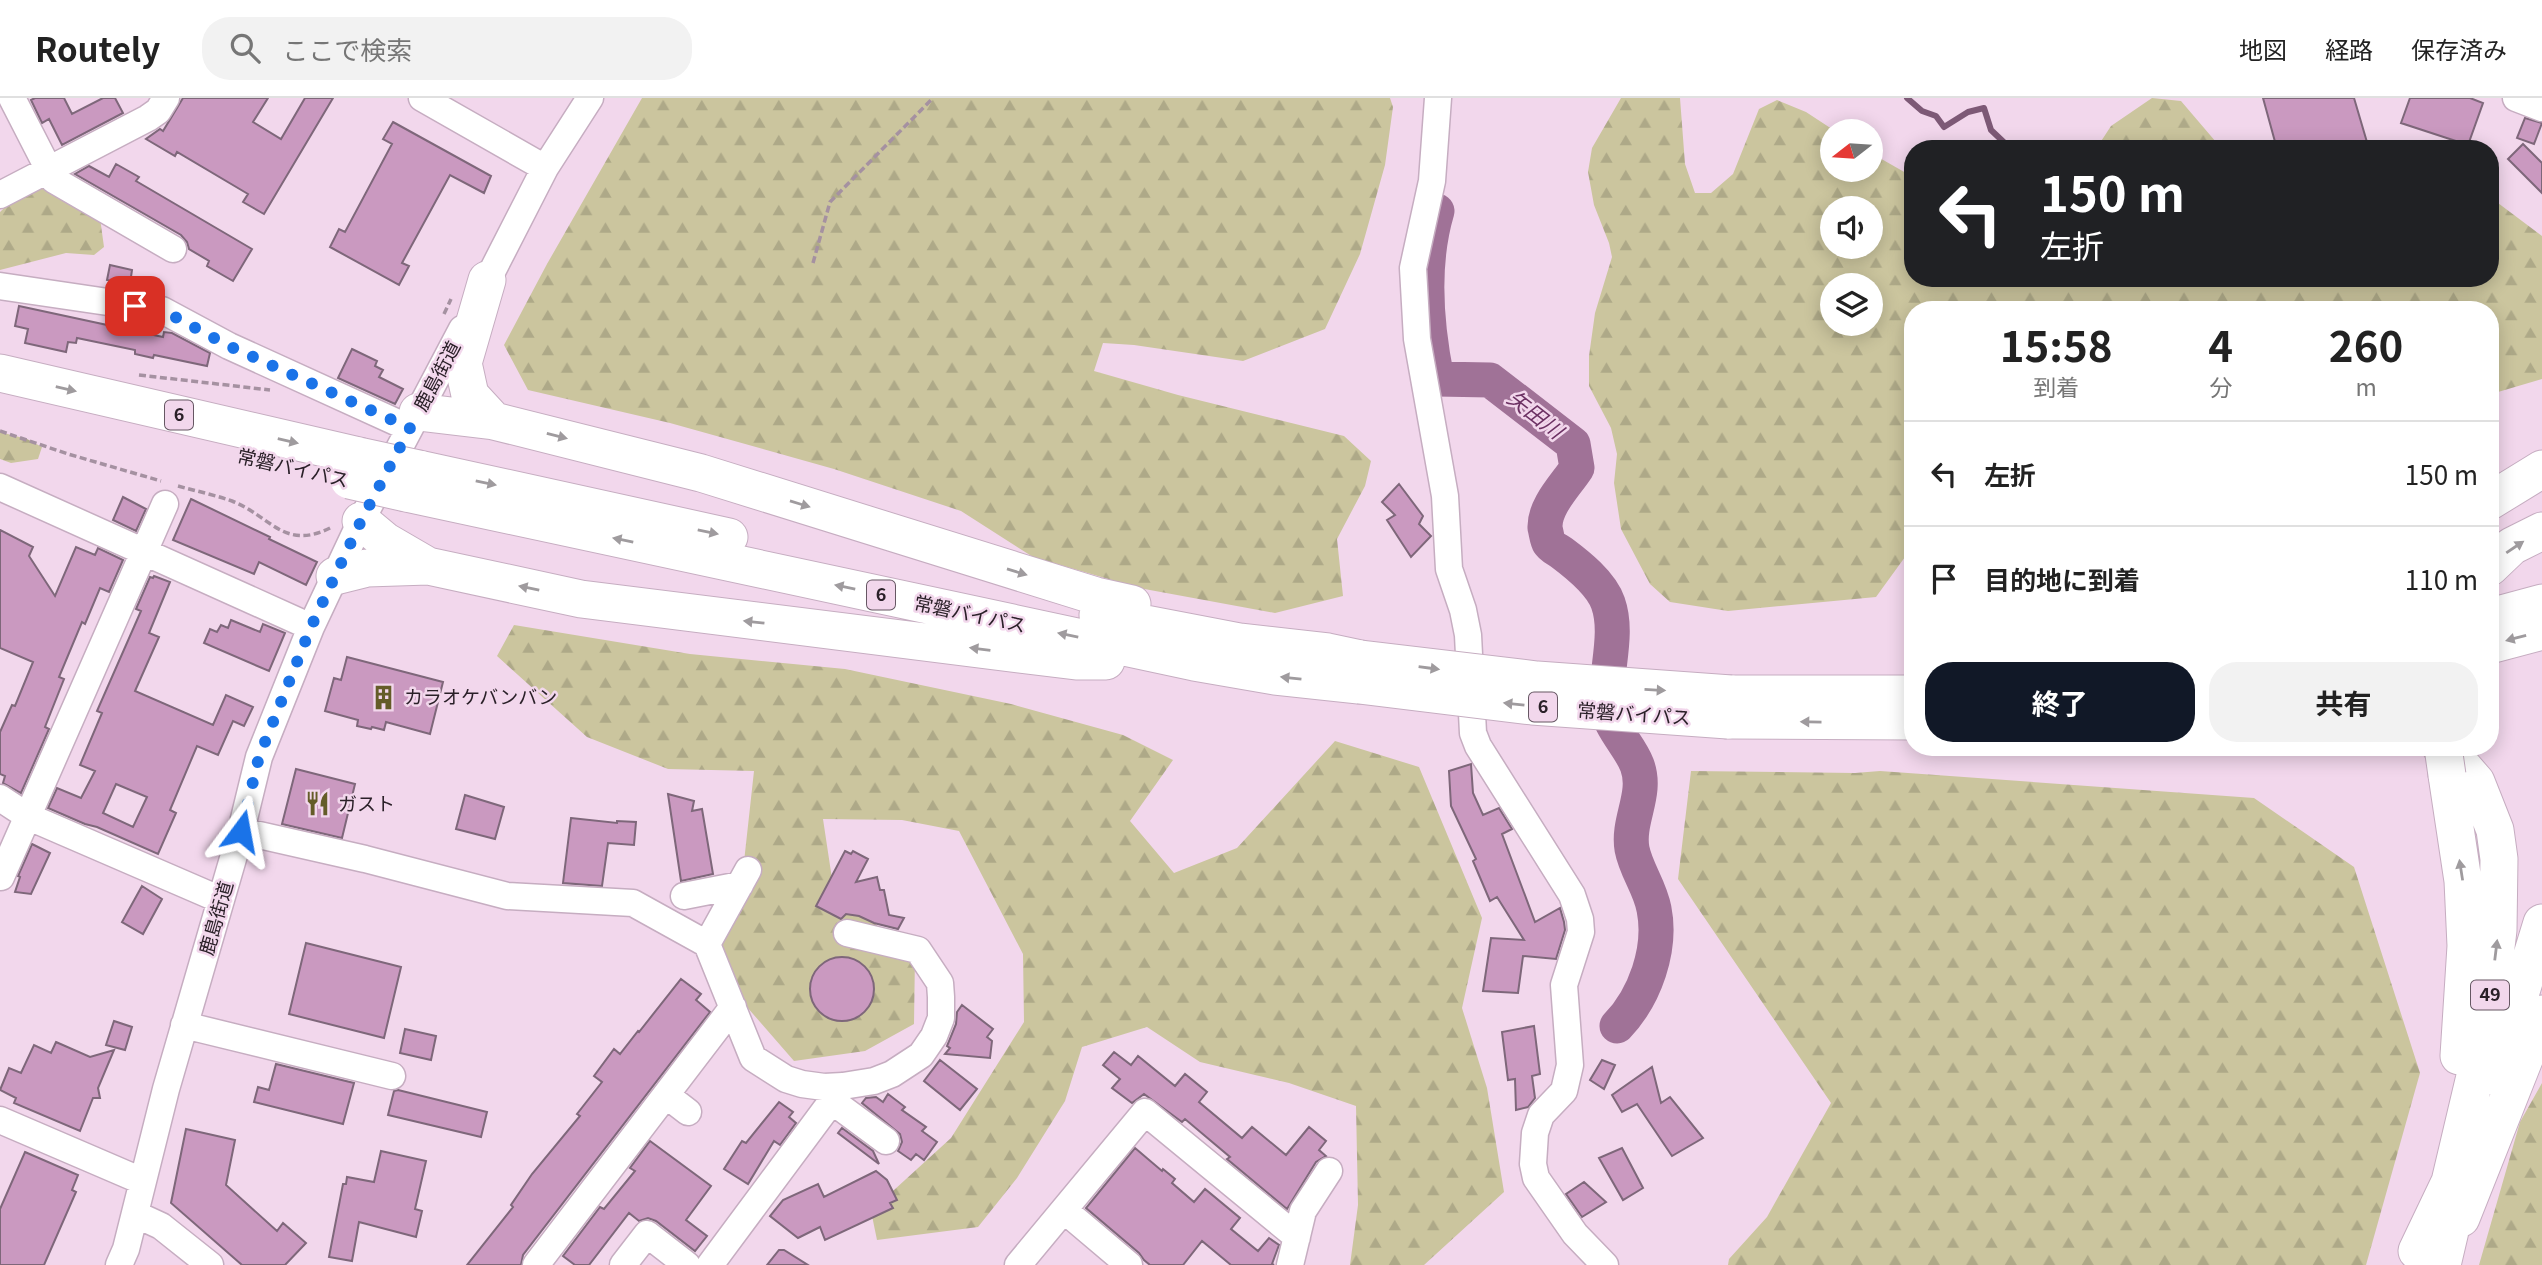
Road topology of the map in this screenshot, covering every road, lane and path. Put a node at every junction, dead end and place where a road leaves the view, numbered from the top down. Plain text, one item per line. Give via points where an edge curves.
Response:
1 (12, 98) edge
2 (422, 98) edge
3 (590, 98) edge
4 (933, 98) edge
5 (1438, 98) edge
6 (2516, 98) edge
7 (164, 100) edge
8 (2542, 108) edge
9 (545, 168) junction
10 (48, 171) junction
11 (0, 195) edge
12 (173, 249) dead end
13 (813, 263) dead end
14 (487, 280) junction
15 (0, 286) edge
16 (452, 299) dead end
17 (440, 323) dead end
18 (0, 373) edge
19 (129, 374) dead end
20 (283, 392) dead end
21 (0, 399) edge
22 (414, 420) junction
23 (494, 421) junction
24 (354, 468) junction
25 (2542, 468) edge
26 (412, 481) junction
27 (0, 487) edge
28 (2499, 495) edge
29 (165, 504) dead end
30 (361, 521) junction
31 (2542, 531) edge
32 (143, 550) junction
33 (2499, 558) edge
34 (428, 566) junction
35 (335, 576) junction
36 (2542, 603) edge
37 (2499, 615) edge
38 (311, 627) junction
39 (2542, 631) edge
40 (2499, 643) edge
41 (1194, 662) junction
42 (1349, 665) junction
43 (1894, 715) edge
44 (2444, 757) edge
45 (0, 798) edge
46 (29, 817) junction
47 (241, 831) junction
48 (1, 877) edge
49 (684, 896) dead end
50 (221, 900) junction
51 (2542, 923) edge
52 (848, 933) dead end
53 (707, 944) junction
54 (733, 1007) junction
55 (2542, 1014) edge
56 (184, 1026) junction
57 (392, 1076) dead end
58 (838, 1094) junction
59 (666, 1095) junction
60 (688, 1112) dead end
61 (0, 1120) edge
62 (886, 1141) dead end
63 (1329, 1171) dead end
64 (142, 1181) junction
65 (1064, 1210) junction
66 (135, 1214) junction
67 (1297, 1237) junction
68 (722, 1261) edge
69 (2429, 1262) edge
70 (119, 1265) edge
71 (210, 1265) edge
72 (536, 1265) edge
73 (623, 1265) edge
74 (687, 1265) edge
75 (1018, 1265) edge
76 (1129, 1265) edge
77 (1290, 1265) edge
78 (1605, 1265) edge

1 - 10 street
2 - 9 street
3 - 9 street, 鹿島街道
4 - 13 path via 830,202
5 - 78 street via 1432,181 1413,268 1417,339 1444,487 1449,569 1468,635 1473,733 1572,895 1580,919 1579,943 1564,985 1569,1079 1541,1115 1533,1164 1536,1178 1575,1234
6 - 8 street
7 - 10 street via 148,118
9 - 14 street, 鹿島街道
10 - 11 street
10 - 12 street via 54,180
14 - 22 street, 鹿島街道
14 - 23 highway via 463,363 470,396
15 - 22 street via 162,310 353,402
16 - 17 path
18 -> 24 highway, 常磐バイパス / 6
19 - 20 path
21 - 24 highway, 常磐バイパス / 6
22 - 23 highway
22 - 30 street, 鹿島街道
23 -> 42 highway via 701,473 1096,596 1245,626
24 - 26 highway, 常磐バイパス / 6, bridge
25 - 28 highway
41 -> 26 highway, 常磐バイパス / 6
26 -> 42 highway, 常磐バイパス / 6
27 - 32 street
29 - 32 street
30 - 34 highway
30 - 35 street, 鹿島街道
33 -> 31 highway
32 - 38 street
32 - 46 street
34 - 35 highway via 367,568
41 -> 34 highway via 1076,661 745,621 581,599
35 - 38 street, 鹿島街道
36 - 37 highway
38 - 47 street, 鹿島街道 via 259,757
39 -> 40 highway
42 -> 41 highway, 常磐バイパス / 6 via 1275,676
42 - 43 highway, 常磐バイパス / 6, bridge via 1532,706 1729,707
69 -> 44 highway, 49 via 2457,1074 2466,946 2463,881
45 - 46 street
46 - 48 street
46 - 50 street
47 - 50 street, 鹿島街道
47 - 53 street via 507,896 632,903
49 - 53 street via 744,878
50 - 56 street, 鹿島街道
51 - 69 highway, 49 via 2458,1196
52 - 58 street via 918,950 940,983 941,1018 921,1055 906,1066
53 - 54 street
54 - 58 street via 753,1058 786,1079
54 - 59 street
55 - 69 highway
56 - 57 street
56 - 64 street, 鹿島街道
58 - 62 street
58 - 68 street
59 - 60 street
59 - 72 street
61 - 64 street
63 - 67 street via 1303,1211
64 - 66 street, 鹿島街道
65 - 67 street via 1145,1112
65 - 75 street
65 - 76 street
66 - 70 street, 鹿島街道
66 - 71 street via 161,1226
67 - 77 street
73 - 74 street via 647,1234

